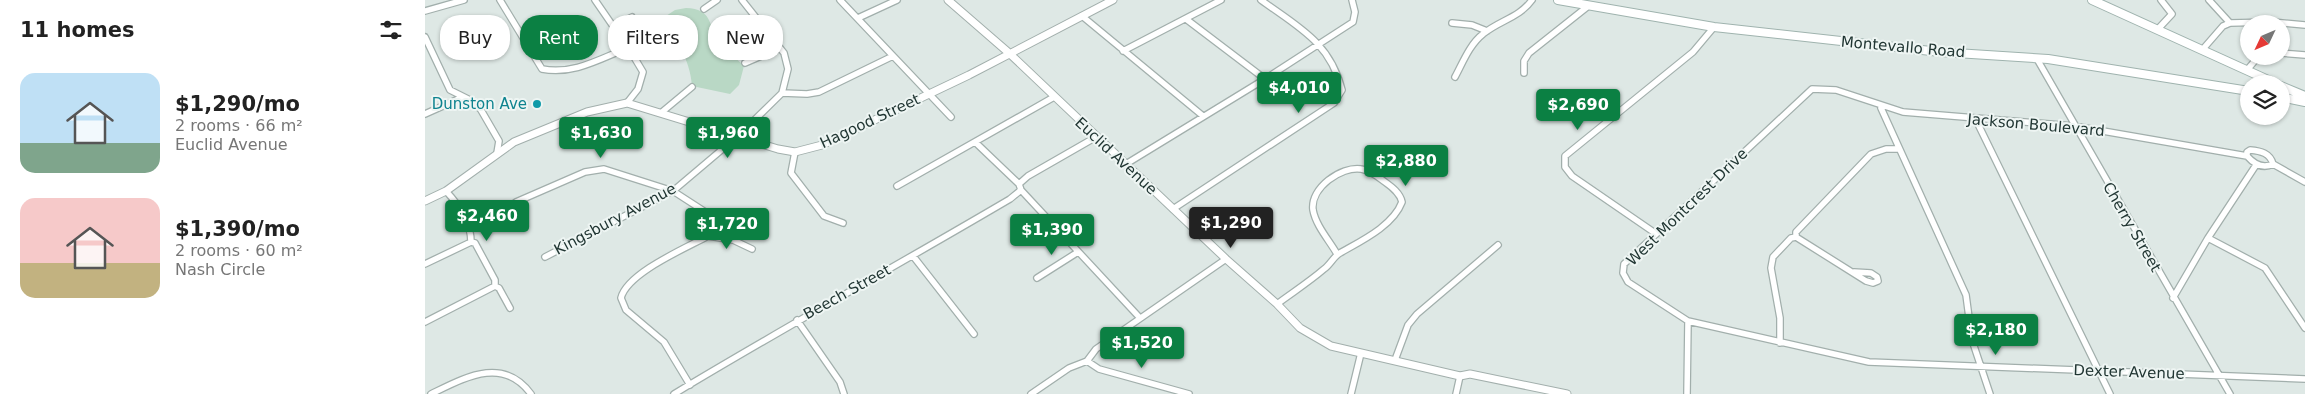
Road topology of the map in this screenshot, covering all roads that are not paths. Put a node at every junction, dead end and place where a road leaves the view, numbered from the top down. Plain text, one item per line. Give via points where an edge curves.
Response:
1 (464, 0) edge
2 (500, 0) edge
3 (597, 0) edge
4 (717, 0) edge
5 (742, 0) edge
6 (840, 0) edge
7 (897, 0) edge
8 (948, 0) edge
9 (1113, 0) edge
10 (1221, 0) edge
11 (1261, 0) edge
12 (1274, 0) edge
13 (1352, 0) edge
14 (1532, 0) edge
15 (1558, 0) edge
16 (2092, 0) edge
17 (2161, 0) edge
18 (2209, 0) edge
19 (1267, 4) junction
20 (1587, 7) junction
21 (704, 9) dead end
22 (425, 11) edge
23 (754, 15) edge
24 (1082, 16) junction
25 (608, 18) edge
26 (858, 18) junction
27 (1186, 19) junction
28 (1452, 23) dead end
29 (2230, 23) junction
30 (2305, 25) edge
31 (1714, 28) junction
32 (2159, 29) junction
33 (1487, 31) junction
34 (425, 37) edge
35 (1320, 43) junction
36 (2203, 49) junction
37 (1123, 51) junction
38 (783, 52) edge
39 (428, 53) edge
40 (1009, 53) junction
41 (2290, 54) edge
42 (608, 55) edge
43 (2305, 55) edge
44 (893, 56) junction
45 (2037, 59) junction
46 (636, 60) edge
47 (752, 60) edge
48 (745, 63) dead end
49 (2251, 65) edge
50 (2247, 70) junction
51 (1524, 72) dead end
52 (2258, 75) edge
53 (1455, 77) dead end
54 (1265, 79) junction
55 (692, 87) dead end
56 (1828, 87) joint
57 (2240, 89) edge
58 (2290, 90) edge
59 (782, 93) junction
60 (930, 93) junction
61 (2305, 96) edge
62 (1054, 97) junction
63 (463, 98) junction
64 (2290, 98) edge
65 (2305, 102) edge
66 (627, 103) junction
67 (1881, 108) junction
68 (662, 112) junction
69 (425, 114) edge
70 (951, 116) dead end
71 (1203, 116) junction
72 (1976, 120) junction
73 (2076, 126) junction
74 (738, 136) junction
75 (1095, 137) junction
76 (975, 142) junction
77 (1898, 149) junction
78 (795, 152) junction
79 (497, 153) junction
80 (2247, 156) junction
81 (1125, 164) junction
82 (2256, 164) junction
83 (2273, 164) junction
84 (2305, 182) edge
85 (897, 186) dead end
86 (1020, 187) junction
87 (446, 191) junction
88 (673, 191) junction
89 (425, 201) edge
90 (515, 202) dead end
91 (1173, 209) junction
92 (843, 223) dead end
93 (1655, 234) junction
94 (708, 236) junction
95 (1796, 237) junction
96 (2208, 238) junction
97 (471, 242) junction
98 (1498, 245) dead end
99 (751, 249) dead end
100 (1078, 252) junction
101 (1337, 254) junction
102 (913, 256) junction
103 (545, 257) dead end
104 (1226, 259) junction
105 (425, 264) edge
106 (1854, 272) dead end
107 (1037, 278) dead end
108 (495, 286) junction
109 (2173, 298) junction
110 (1277, 304) junction
111 (510, 308) dead end
112 (1140, 318) junction
113 (797, 320) junction
114 (1688, 321) junction
115 (425, 322) edge
116 (2305, 328) edge
117 (974, 334) dead end
118 (1780, 343) junction
119 (1361, 353) junction
120 (1087, 360) junction
121 (1395, 360) junction
122 (1981, 366) junction
123 (2100, 372) junction
124 (1460, 376) junction
125 (2219, 376) junction
126 (2305, 379) edge
127 (690, 385) junction
128 (431, 394) edge
129 (531, 394) edge
130 (674, 394) edge
131 (843, 394) edge
132 (1031, 394) edge
133 (1189, 394) edge
134 (1351, 394) edge
135 (1456, 394) edge
136 (1567, 394) edge
137 (1687, 394) edge
138 (1991, 394) edge
139 (2110, 394) edge
140 (2229, 394) edge

1 - 22 street
2 - 42 street via 542,69 567,71
3 - 25 street
4 - 21 street
5 - 23 street
6 - 26 street
7 - 26 street
8 - 40 street, Euclid Avenue
9 - 24 street, Hagood Street
10 - 27 street
11 - 19 street
12 - 19 street
13 - 35 street via 1353,22
14 - 33 street via 1517,17
15 - 20 main road, Montevallo Road
16 - 32 main road
17 - 32 street via 2173,14
18 - 29 street
19 - 35 street
20 - 31 main road, Montevallo Road
20 - 51 street via 1529,53 1524,61
24 - 37 street
24 - 40 street, Hagood Street
26 - 44 street
27 - 37 street
27 - 54 street
28 - 33 street via 1472,25
29 - 30 street
29 - 36 street via 2223,26
31 - 45 main road, Montevallo Road
31 - 93 street via 1693,52 1565,156 1563,162 1572,176
32 - 36 main road
33 - 53 street via 1477,40
34 - 39 street
35 - 54 street
35 - 91 street via 1340,78 1342,90 1334,103
36 - 50 main road
37 - 71 street
38 - 59 street via 788,69
39 - 63 street via 440,66 450,90
40 - 60 street, Hagood Street
40 - 62 street, Euclid Avenue
41 - 43 street
44 - 59 street via 819,92
44 - 60 street
45 - 57 main road, Montevallo Road via 2104,66
45 - 73 street, Cherry Street
46 - 66 street via 643,72 638,89
47 - 48 street
49 - 50 street
50 - 52 main road
54 - 71 street
55 - 68 street
56 - 67 street, Jackson Boulevard via 1848,92
56 - 93 street, West Montcrest Drive via 1806,94
58 - 61 main road
59 - 74 street, Kingsbury Avenue
60 - 70 street
60 - 78 street, Hagood Street via 822,145
62 - 75 street, Euclid Avenue
62 - 76 street
63 - 69 street
63 - 79 street via 481,110 499,141
64 - 65 main road
66 - 68 street, Hagood Street
66 - 79 street, Hagood Street via 587,112 514,142
67 - 72 street, Jackson Boulevard
67 - 77 street
68 - 74 street, Hagood Street
71 - 81 street
72 - 73 street, Jackson Boulevard
72 - 123 street
73 - 80 street, Jackson Boulevard
73 - 109 street, Cherry Street
74 - 78 street, Hagood Street
74 - 88 street, Kingsbury Avenue
75 - 81 street, Euclid Avenue
75 - 86 street, Beech Street via 1029,176
76 - 85 street
76 - 86 street
77 - 95 street via 1871,154 1796,232
77 - 122 street via 1966,295 1972,340
78 - 92 street via 791,174 824,216
79 - 87 street, Hagood Street
80 - 82 street
80 - 83 street, Jackson Boulevard via 2250,150 2263,152
81 - 91 street, Euclid Avenue
82 - 83 street, Jackson Boulevard via 2268,167
82 - 96 street
83 - 84 street, Jackson Boulevard
86 - 100 street
86 - 102 street, Beech Street via 1010,199
87 - 89 street, Hagood Street
87 - 97 street via 457,201 472,234
88 - 90 street via 598,169
88 - 94 street via 707,213 711,219
88 - 103 street, Kingsbury Avenue
91 - 104 street, Euclid Avenue
93 - 114 street, West Montcrest Drive via 1628,259 1623,273 1628,282
94 - 99 street via 733,240
94 - 127 street via 637,276 622,294 621,303 625,309 655,332
95 - 106 street
95 - 118 street via 1791,238 1773,257 1771,268 1780,318
96 - 109 street
96 - 116 street via 2265,268
97 - 105 street
97 - 108 street via 475,243 495,280
98 - 121 street via 1417,314 1408,325
100 - 107 street
100 - 112 street
101 - 101 street via 1395,215 1402,205 1398,192 1361,168 1345,170 1315,196 1316,216
101 - 110 street via 1330,264
102 - 113 street, Beech Street
102 - 117 street
104 - 110 street, Euclid Avenue
104 - 112 street
108 - 111 street
108 - 115 street
109 - 125 street, Cherry Street
110 - 119 street, Euclid Avenue via 1315,339
112 - 120 street via 1096,348
113 - 127 street, Beech Street
113 - 131 street via 840,382
114 - 118 street, Dexter Avenue
114 - 137 street
118 - 122 street, Dexter Avenue via 1869,362
119 - 121 street, Euclid Avenue
119 - 134 street
120 - 132 street via 1069,368
120 - 133 street via 1099,369
121 - 124 street, Euclid Avenue
122 - 123 street, Dexter Avenue
122 - 138 street
123 - 125 street, Dexter Avenue
123 - 139 street
124 - 135 street
124 - 136 street, Euclid Avenue via 1470,374
125 - 126 street, Dexter Avenue
125 - 140 street, Cherry Street
127 - 130 street, Beech Street
128 - 129 street via 467,376 494,372 517,378

